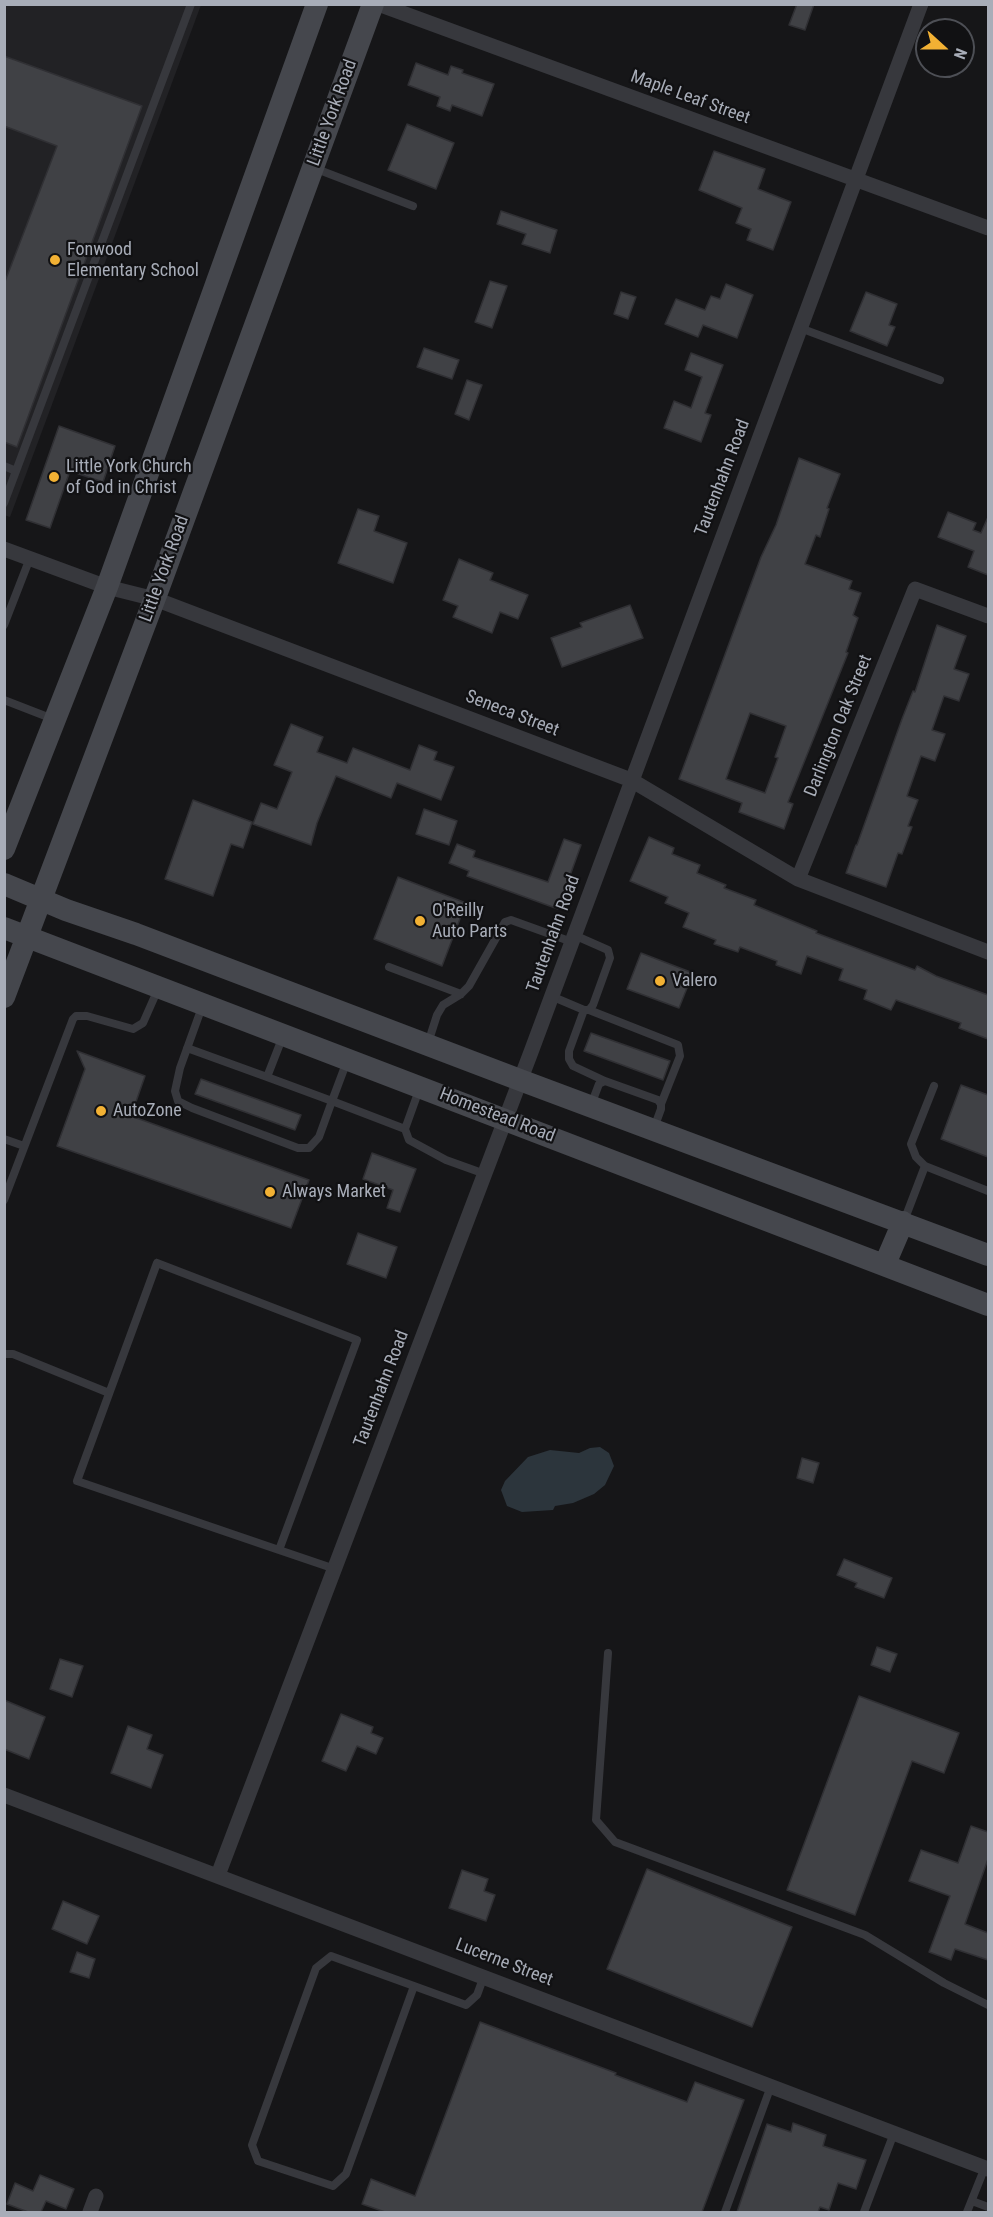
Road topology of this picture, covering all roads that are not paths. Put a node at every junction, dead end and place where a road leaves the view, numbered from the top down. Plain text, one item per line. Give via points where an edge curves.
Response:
1 (191, 4) edge
2 (317, 4) edge
3 (373, 4) edge
4 (378, 4) edge
5 (921, 4) edge
6 (313, 168) junction
7 (856, 180) junction
8 (414, 206) dead end
9 (988, 228) edge
10 (800, 328) junction
11 (940, 380) dead end
12 (4, 466) edge
13 (16, 471) junction
14 (4, 503) edge
15 (4, 549) edge
16 (30, 558) junction
17 (106, 587) junction
18 (155, 599) junction
19 (988, 616) edge
20 (4, 625) edge
21 (4, 700) edge
22 (55, 720) junction
23 (631, 780) junction
24 (4, 849) edge
25 (798, 879) junction
26 (4, 884) edge
27 (40, 900) junction
28 (4, 928) edge
29 (26, 937) junction
30 (573, 938) junction
31 (988, 952) edge
32 (389, 967) dead end
33 (159, 987) junction
34 (460, 994) junction
35 (551, 996) junction
36 (4, 997) edge
37 (203, 1004) junction
38 (586, 1010) junction
39 (283, 1035) junction
40 (427, 1045) junction
41 (187, 1048) junction
42 (347, 1059) junction
43 (267, 1077) junction
44 (520, 1080) junction
45 (605, 1081) junction
46 (934, 1086) dead end
47 (420, 1087) junction
48 (332, 1101) junction
49 (661, 1104) junction
50 (591, 1106) junction
51 (505, 1119) junction
52 (405, 1129) junction
53 (654, 1130) junction
54 (4, 1139) edge
55 (24, 1146) junction
56 (926, 1166) junction
57 (485, 1174) junction
58 (988, 1191) edge
59 (4, 1200) edge
60 (903, 1222) junction
61 (988, 1255) edge
62 (885, 1264) junction
63 (988, 1305) edge
64 (4, 1354) edge
65 (109, 1393) junction
66 (279, 1550) junction
67 (335, 1569) junction
68 (608, 1653) dead end
69 (4, 1795) edge
70 (218, 1875) junction
71 (484, 1976) junction
72 (414, 1986) junction
73 (988, 2005) edge
74 (771, 2086) junction
75 (894, 2133) junction
76 (987, 2164) edge
77 (96, 2196) dead end
78 (972, 2201) junction
79 (988, 2207) edge
80 (90, 2212) edge
81 (725, 2212) edge
82 (864, 2212) edge
83 (967, 2212) edge

1 - 13 lane
2 - 17 main road
3 - 6 main road, Little York Road
4 - 7 street, Maple Leaf Street
5 - 7 street, Tautenhahn Road
6 - 8 lane
6 - 18 main road, Little York Road
7 - 9 street, Maple Leaf Street
7 - 10 street, Tautenhahn Road
10 - 11 lane
10 - 23 street, Tautenhahn Road
12 - 13 lane
13 - 14 lane
15 - 16 street, Seneca Street
16 - 17 street, Seneca Street
16 - 20 lane
17 - 18 street, Seneca Street
17 - 22 main road
18 - 23 street, Seneca Street
18 - 27 main road, Little York Road
19 - 25 street, Darlington Oak Street via 915,589
21 - 22 lane
22 - 24 main road
23 - 25 street, Seneca Street
23 - 30 street, Tautenhahn Road
25 - 31 street, Seneca Street
26 - 27 main road
27 - 29 main road, Little York Road
27 - 40 main road
28 - 29 main road, Homestead Road
29 - 33 main road, Homestead Road
29 - 36 main road, Little York Road
30 - 34 lane via 511,920 505,922 469,986
30 - 35 street, Tautenhahn Road
30 - 38 lane via 604,948 610,958 593,1005
32 - 34 lane
33 - 37 main road, Homestead Road
33 - 55 lane via 143,1023 134,1029 87,1016 73,1019
34 - 40 lane via 443,1005
35 - 38 lane
35 - 44 street, Tautenhahn Road
37 - 39 main road, Homestead Road
37 - 41 lane
38 - 45 lane via 569,1059 573,1066
38 - 49 lane via 678,1045 680,1056
39 - 42 main road, Homestead Road
39 - 43 lane
40 - 44 main road
41 - 43 lane
41 - 48 lane via 175,1091 178,1101 298,1148 309,1148 319,1137
42 - 47 main road, Homestead Road
42 - 48 lane
43 - 48 lane
44 - 50 main road
44 - 51 street, Tautenhahn Road
45 - 49 lane
45 - 50 lane via 599,1084
46 - 56 lane via 911,1144 916,1157
47 - 51 main road, Homestead Road
47 - 52 lane
48 - 52 lane
49 - 53 lane
50 - 53 main road
51 - 57 street, Tautenhahn Road
51 - 62 main road, Homestead Road
52 - 57 lane via 415,1145
53 - 60 main road
54 - 55 lane
55 - 59 lane
56 - 58 lane
56 - 60 lane
57 - 67 street, Tautenhahn Road
60 - 61 main road
60 - 62 main road
62 - 63 main road, Homestead Road
64 - 65 lane via 13,1354
65 - 66 lane via 76,1481
65 - 66 lane via 157,1263 357,1340
66 - 67 lane
67 - 70 street, Tautenhahn Road
68 - 73 lane via 596,1820 615,1842 865,1935
69 - 70 street, Lucerne Street
70 - 71 street, Lucerne Street
71 - 72 lane via 477,1995 466,2005
71 - 74 street, Lucerne Street
72 - 72 lane via 346,2174 333,2186 258,2161 252,2145 316,1968 331,1956
74 - 75 street, Lucerne Street
74 - 81 lane
75 - 76 street, Lucerne Street
75 - 82 lane
76 - 78 lane
77 - 80 street
78 - 79 lane
78 - 83 lane

